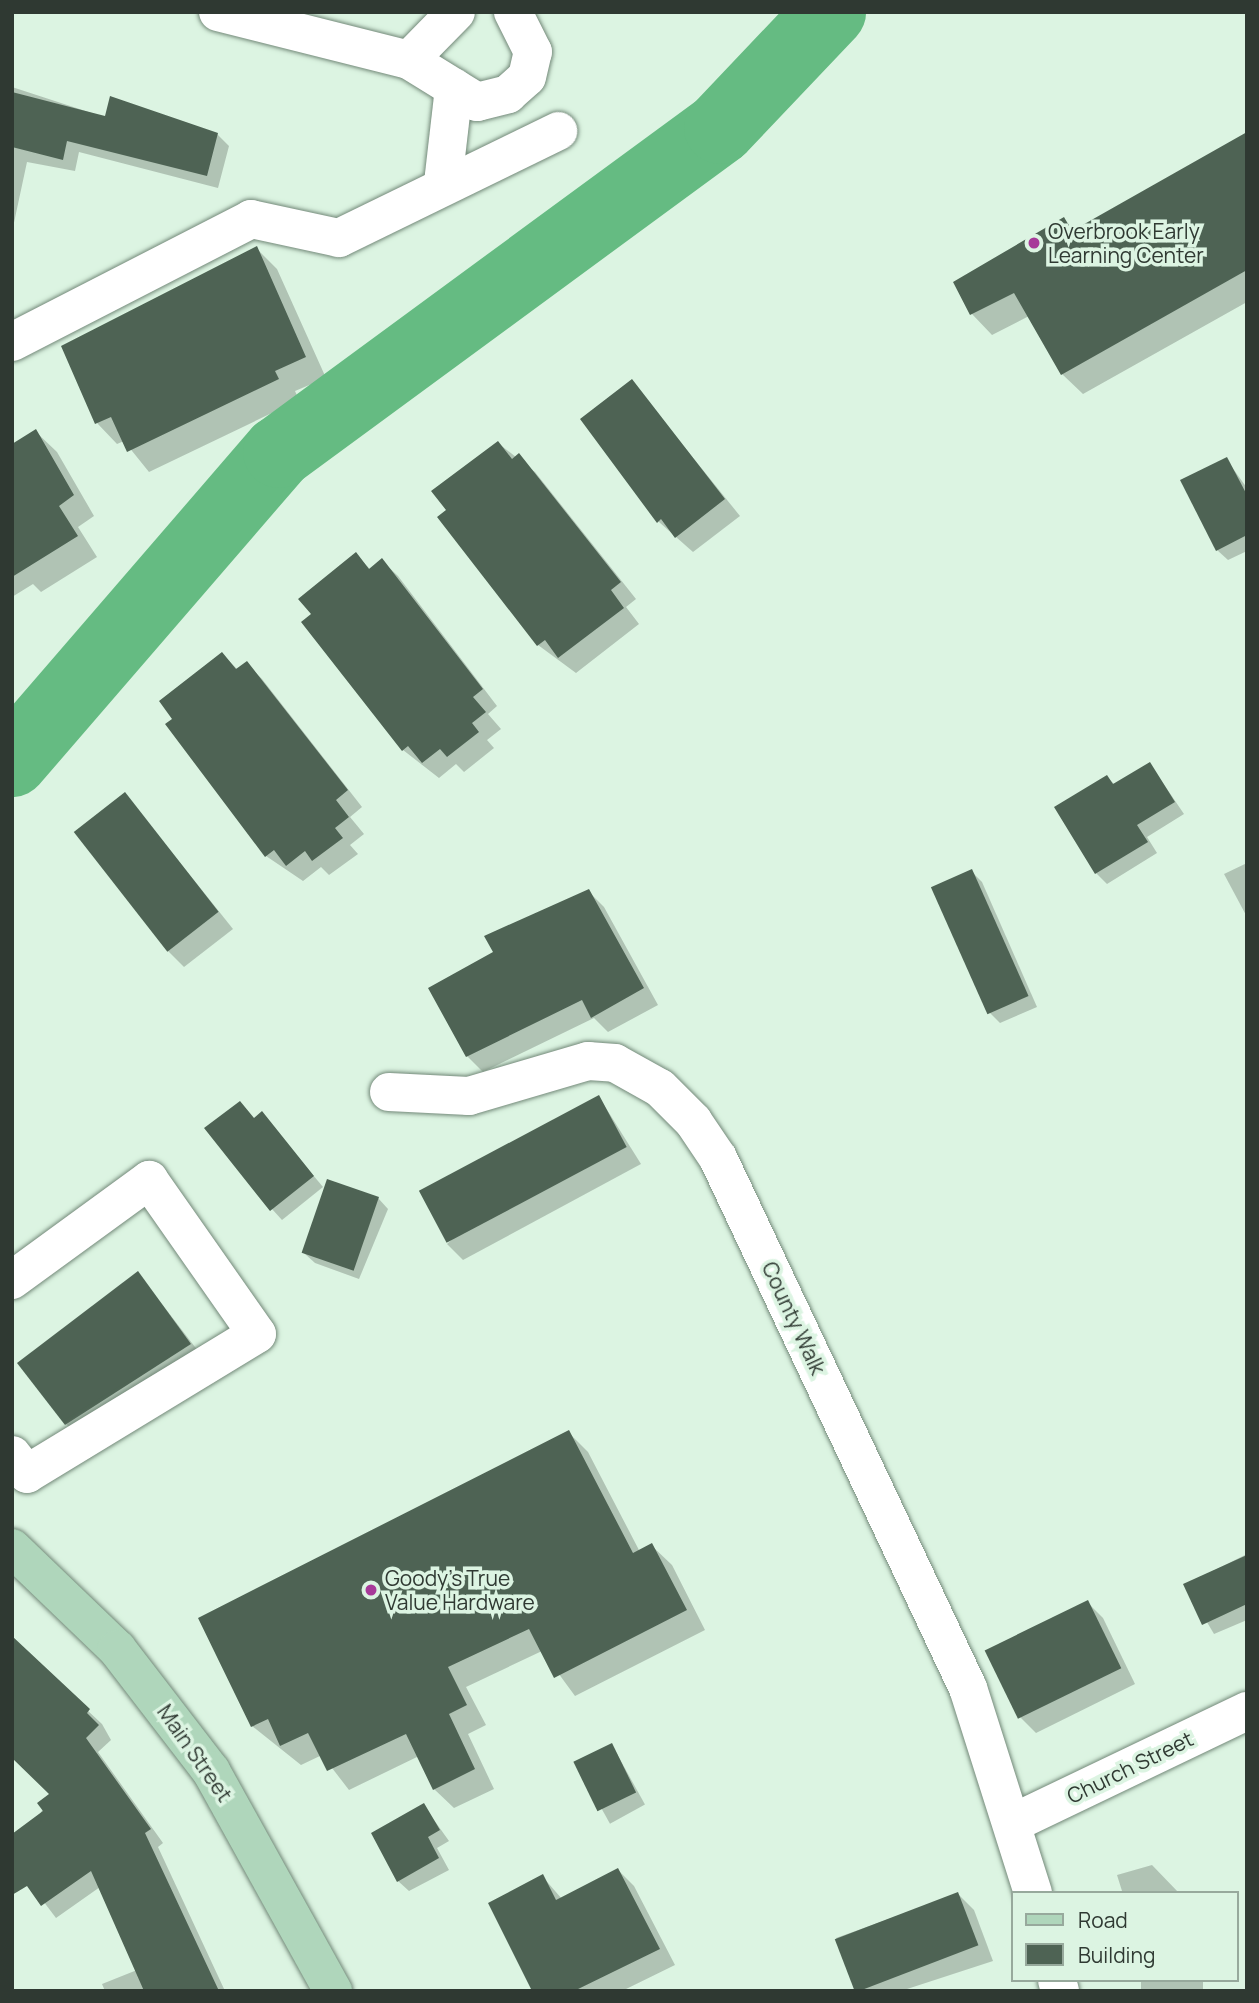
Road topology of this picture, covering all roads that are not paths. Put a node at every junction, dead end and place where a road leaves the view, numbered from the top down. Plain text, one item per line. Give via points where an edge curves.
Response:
1 (218, 12) edge
2 (456, 12) edge
3 (513, 12) edge
4 (409, 60) junction
5 (454, 88) junction
6 (558, 131) dead end
7 (443, 183) junction
8 (12, 342) edge
9 (389, 1092) dead end
10 (12, 1280) edge
11 (12, 1455) edge
12 (12, 1548) edge
13 (1247, 1711) edge
14 (1013, 1822) junction
15 (1032, 1891) edge
16 (332, 1991) edge

1 - 4 street
2 - 4 street
3 - 5 street via 533,52 527,77 508,94 477,102
4 - 5 street
5 - 7 street
6 - 7 street
7 - 8 street via 339,238 251,219
9 - 14 street, County Walk via 468,1096 587,1061 615,1063 660,1088 693,1121 718,1158 968,1688
10 - 11 street via 149,1180 257,1334 27,1474
12 - 16 main road, Main Street via 117,1649 211,1771
13 - 14 street, Church Street
14 - 15 street, County Walk

